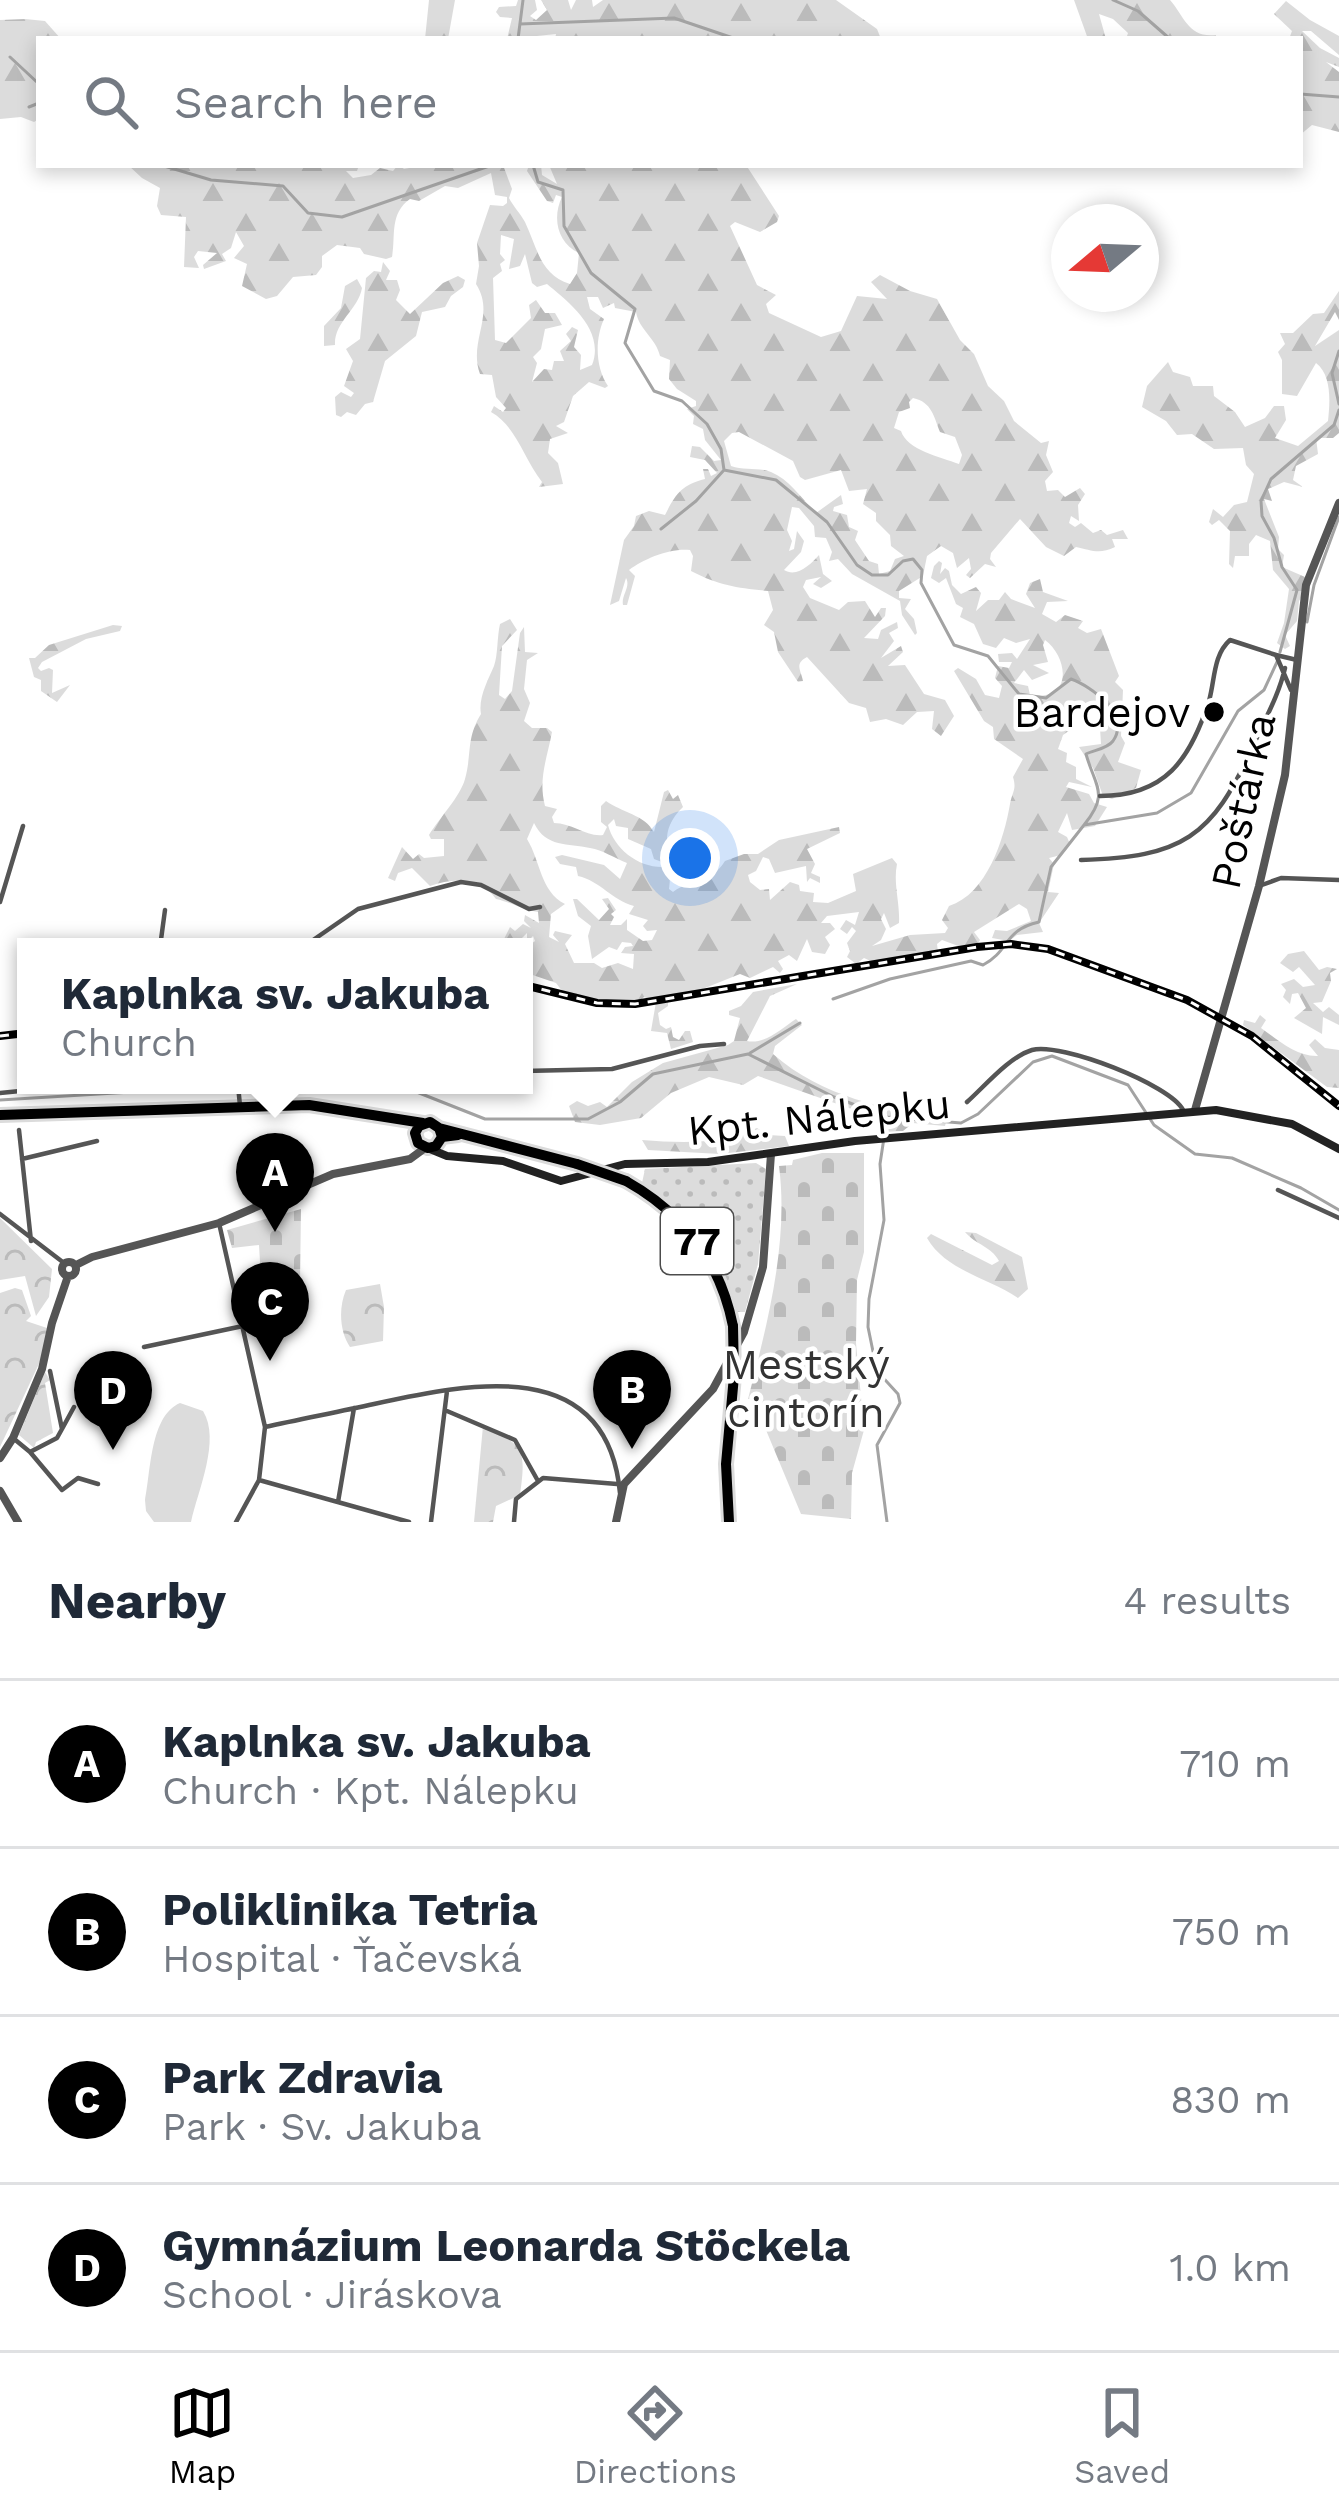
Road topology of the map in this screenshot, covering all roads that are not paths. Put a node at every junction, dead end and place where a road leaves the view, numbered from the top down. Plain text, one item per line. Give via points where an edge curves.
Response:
1 (1339, 503) edge
2 (1276, 655) junction
3 (1297, 660) junction
4 (1285, 668) junction
5 (1294, 701) junction
6 (1100, 796) dead end
7 (23, 826) dead end
8 (1081, 860) dead end
9 (1339, 880) edge
10 (1259, 886) junction
11 (0, 902) edge
12 (540, 907) dead end
13 (164, 910) dead end
14 (161, 938) edge
15 (316, 938) edge
16 (724, 1044) dead end
17 (533, 1070) edge
18 (239, 1094) edge
19 (239, 1100) junction
20 (967, 1102) dead end
21 (1190, 1111) junction
22 (0, 1115) edge
23 (19, 1130) dead end
24 (429, 1138) junction
25 (97, 1141) dead end
26 (1339, 1149) edge
27 (771, 1154) junction
28 (22, 1159) junction
29 (1278, 1190) dead end
30 (0, 1214) edge
31 (1339, 1217) edge
32 (219, 1223) junction
33 (31, 1240) junction
34 (64, 1263) junction
35 (76, 1265) junction
36 (68, 1276) junction
37 (243, 1326) junction
38 (144, 1347) dead end
39 (50, 1371) dead end
40 (447, 1389) junction
41 (74, 1407) dead end
42 (354, 1408) junction
43 (446, 1411) junction
44 (265, 1426) junction
45 (62, 1429) junction
46 (13, 1438) junction
47 (30, 1452) junction
48 (0, 1458) edge
49 (260, 1480) junction
50 (538, 1480) junction
51 (98, 1484) dead end
52 (620, 1489) junction
53 (0, 1490) edge
54 (338, 1502) junction
55 (18, 1522) edge
56 (236, 1522) edge
57 (409, 1522) edge
58 (431, 1522) edge
59 (514, 1522) edge
60 (616, 1522) edge
61 (728, 1522) edge

1 - 3 street, Poštárka via 1306,585
2 - 3 street
2 - 4 street
2 - 6 street, Poštárka via 1230,640 1220,648 1184,759 1156,786
3 - 5 street, Poštárka
4 - 5 street
4 - 8 street, Poštárka via 1238,781 1209,823 1141,856
5 - 10 street, Poštárka
7 - 11 street
9 - 10 street via 1280,878
10 - 21 street, Poštárka
12 - 15 street via 461,882 358,909
13 - 14 street
16 - 17 street via 612,1069
18 - 19 street
19 - 22 main road, 77
19 - 24 main road, 77 via 400,1120
20 - 21 street via 1030,1051 1059,1048
21 - 26 main road, Kpt. Nálepku via 1278,1120
21 - 27 main road, Kpt. Nálepku
23 - 28 street
24 - 27 main road, Kpt. Nálepku via 455,1156 503,1161 561,1181 638,1163
24 - 32 street via 401,1161 333,1174
24 - 61 main road, 77, bridge via 459,1135 626,1181 673,1213 704,1251 733,1326
25 - 28 street
27 - 52 street via 763,1267 735,1353
28 - 33 street
29 - 31 street
30 - 33 street
32 - 35 street
32 - 37 street
33 - 34 street
34 - 35 street
34 - 36 street
35 - 36 street
36 - 46 street via 43,1369
37 - 38 street
37 - 44 street
39 - 45 street
40 - 42 street
40 - 43 street
40 - 52 street via 503,1384 569,1403 600,1432
41 - 45 street
42 - 44 street
42 - 54 street
43 - 50 street via 515,1441
43 - 58 street
44 - 49 street
45 - 47 street
46 - 47 street
46 - 48 street
47 - 51 street via 62,1490 78,1478
49 - 54 street
49 - 56 street
50 - 52 street
50 - 59 street via 516,1499
52 - 60 street
53 - 55 street
54 - 57 street

